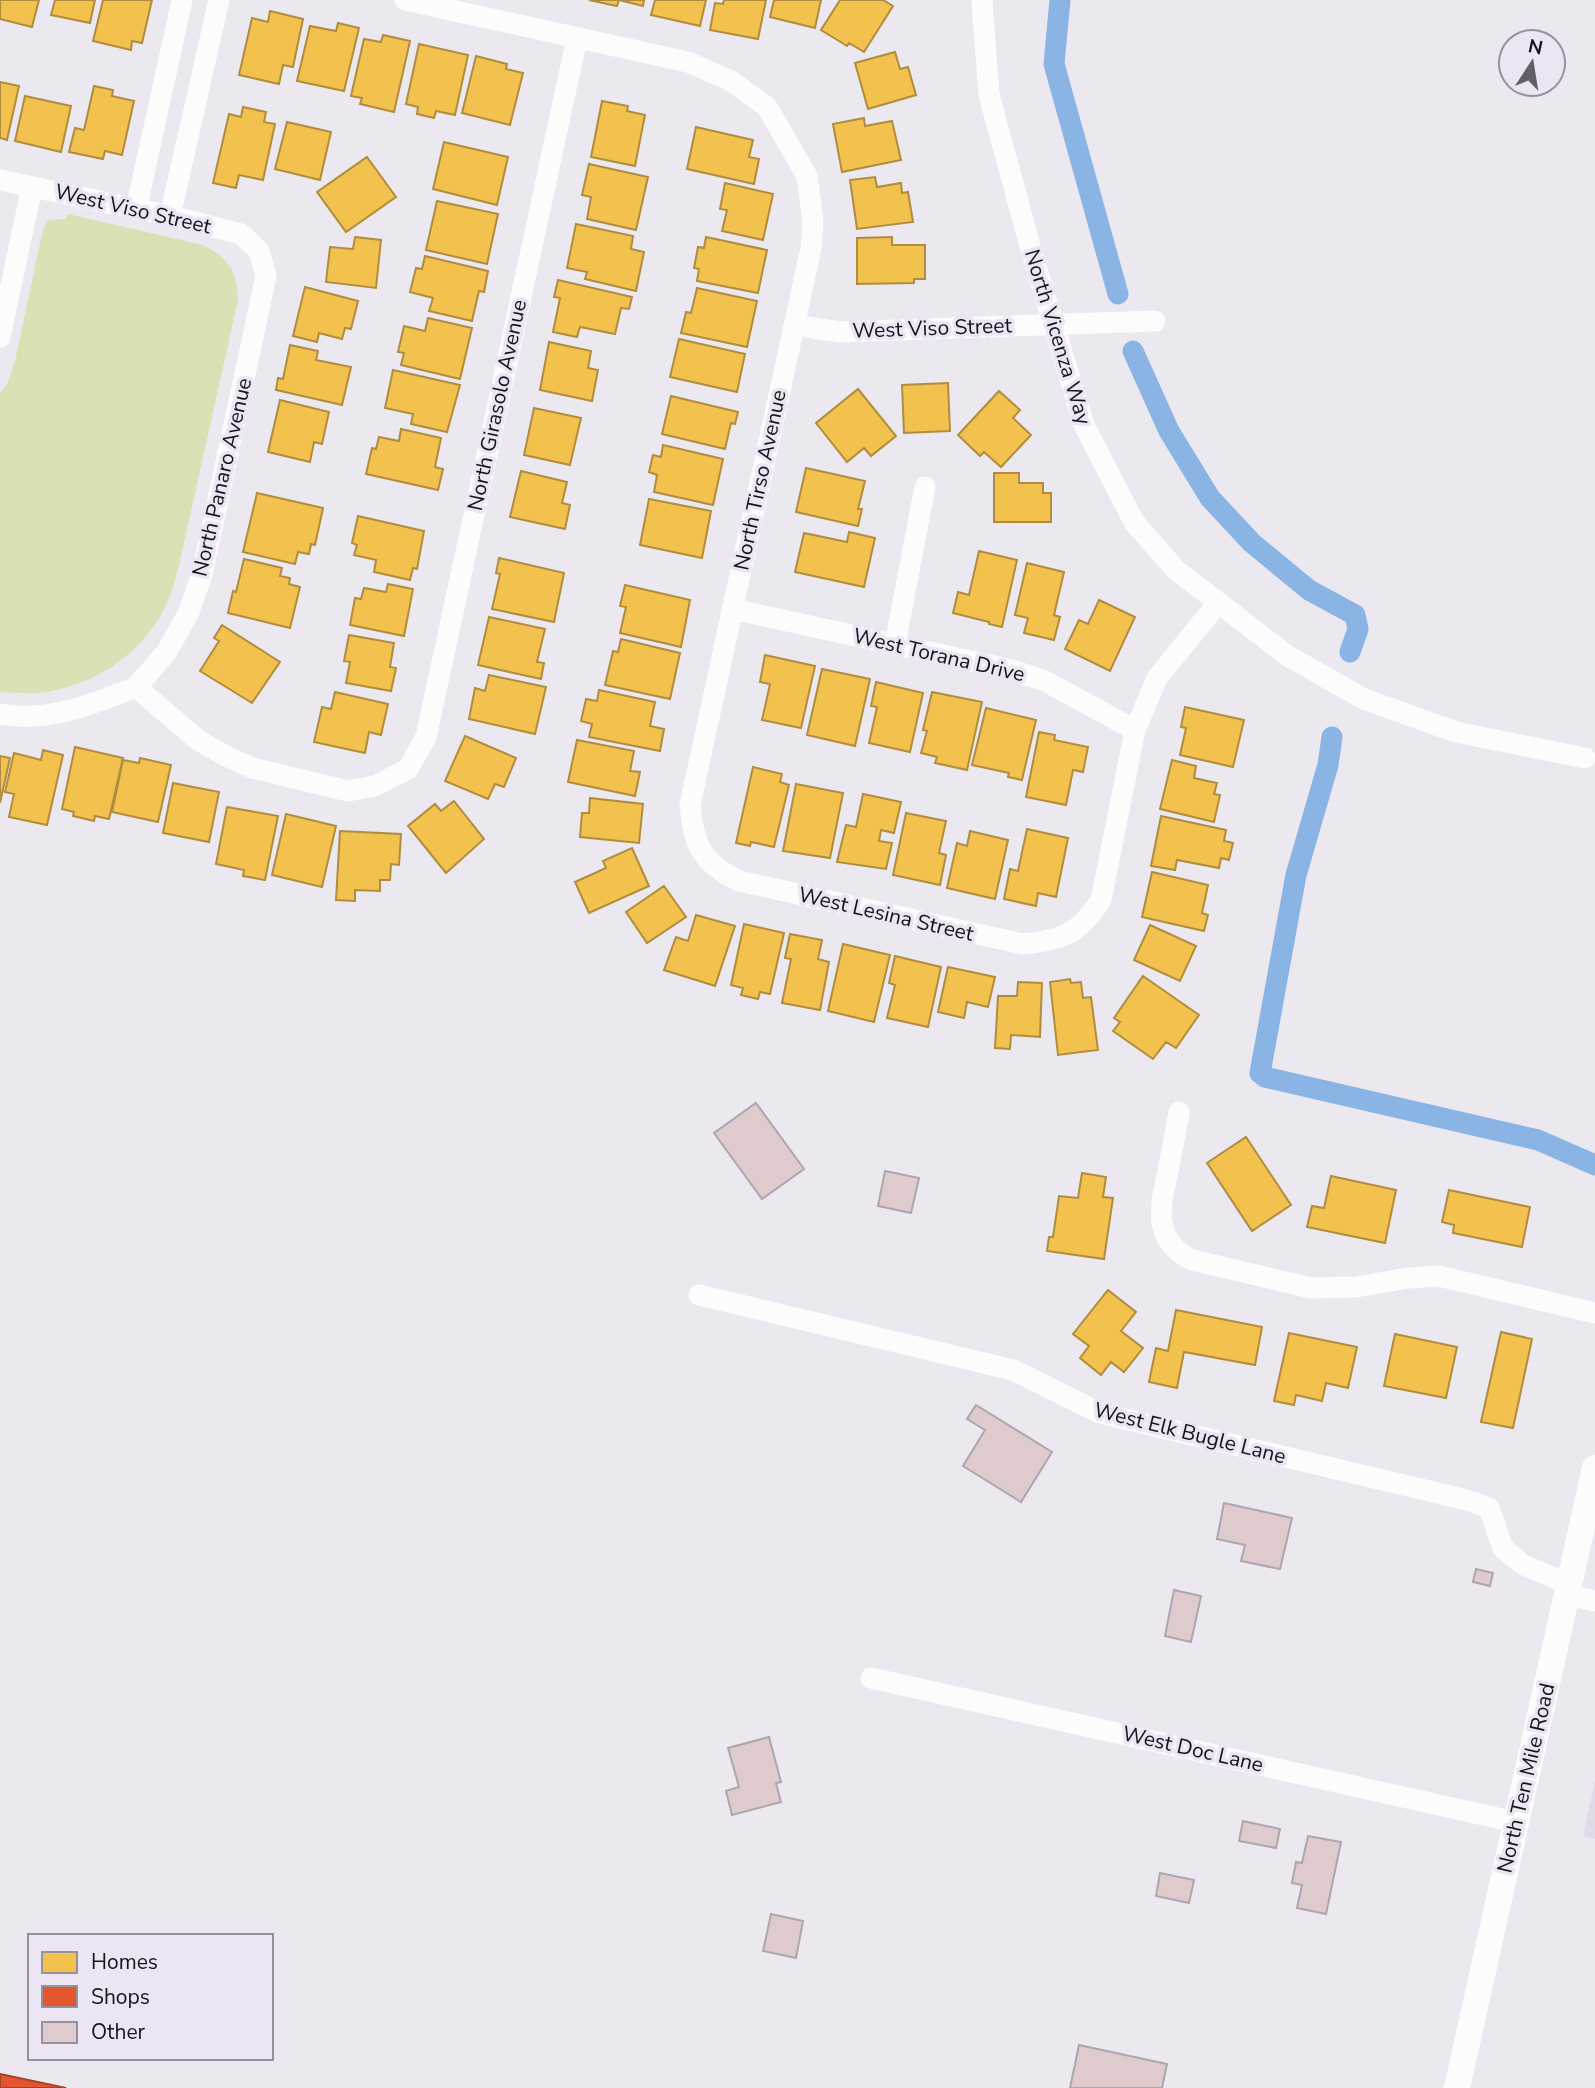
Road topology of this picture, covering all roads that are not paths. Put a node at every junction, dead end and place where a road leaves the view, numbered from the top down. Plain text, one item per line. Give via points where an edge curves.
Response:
1 (182, 0) edge
2 (219, 0) edge
3 (405, 0) edge
4 (982, 1) edge
5 (577, 38) junction
6 (0, 180) edge
7 (32, 187) junction
8 (136, 210) junction
9 (170, 216) junction
10 (259, 251) joint
11 (1155, 321) dead end
12 (1053, 324) junction
13 (794, 325) junction
14 (0, 337) edge
15 (925, 487) dead end
16 (1219, 603) junction
17 (732, 608) junction
18 (895, 645) junction
19 (136, 687) junction
20 (0, 714) edge
21 (1135, 730) junction
22 (1592, 761) edge
23 (706, 858) joint
24 (1180, 1112) dead end
25 (699, 1295) dead end
26 (1595, 1313) edge
27 (1595, 1468) edge
28 (1569, 1590) junction
29 (1595, 1601) edge
30 (872, 1678) dead end
31 (1516, 1822) junction
32 (1457, 2088) edge

1 - 8 street
2 - 9 street
3 - 5 street
4 - 12 street, North Vicenza Way via 989,94
5 - 13 street, North Tirso Avenue via 688,62 731,81 767,107 807,176 813,221
5 - 19 street, North Girasolo Avenue via 426,737 408,769 374,786 348,791 252,768 198,740
6 - 7 street, West Viso Street
7 - 8 street, West Viso Street
7 - 14 street
8 - 9 street, West Viso Street
9 - 10 street, West Viso Street via 241,234
10 - 19 street, North Panaro Avenue via 267,276 202,574 189,612 166,653
11 - 12 street, West Viso Street
12 - 13 street, West Viso Street via 840,331
12 - 16 street, North Vicenza Way via 1084,425 1133,522 1176,570
13 - 17 street, North Tirso Avenue
15 - 18 street
16 - 21 street via 1157,678
16 - 22 street, North Vicenza Way via 1288,656 1364,699 1456,732
17 - 18 street, West Torana Drive
17 - 23 street, North Tirso Avenue via 690,804 693,834
18 - 21 street, West Torana Drive via 1045,681
19 - 20 street via 82,708 47,715
21 - 23 street, West Lesina Street via 1101,900 1089,919 1051,941 1023,944 739,881
24 - 26 street via 1161,1206 1162,1225 1168,1241 1192,1261 1311,1288 1439,1276
25 - 28 street, West Elk Bugle Lane via 1013,1370 1100,1413 1467,1500 1489,1508 1503,1548
27 - 28 main road, North Ten Mile Road
28 - 29 street
28 - 31 main road, North Ten Mile Road
30 - 31 street, West Doc Lane
31 - 32 main road, North Ten Mile Road

